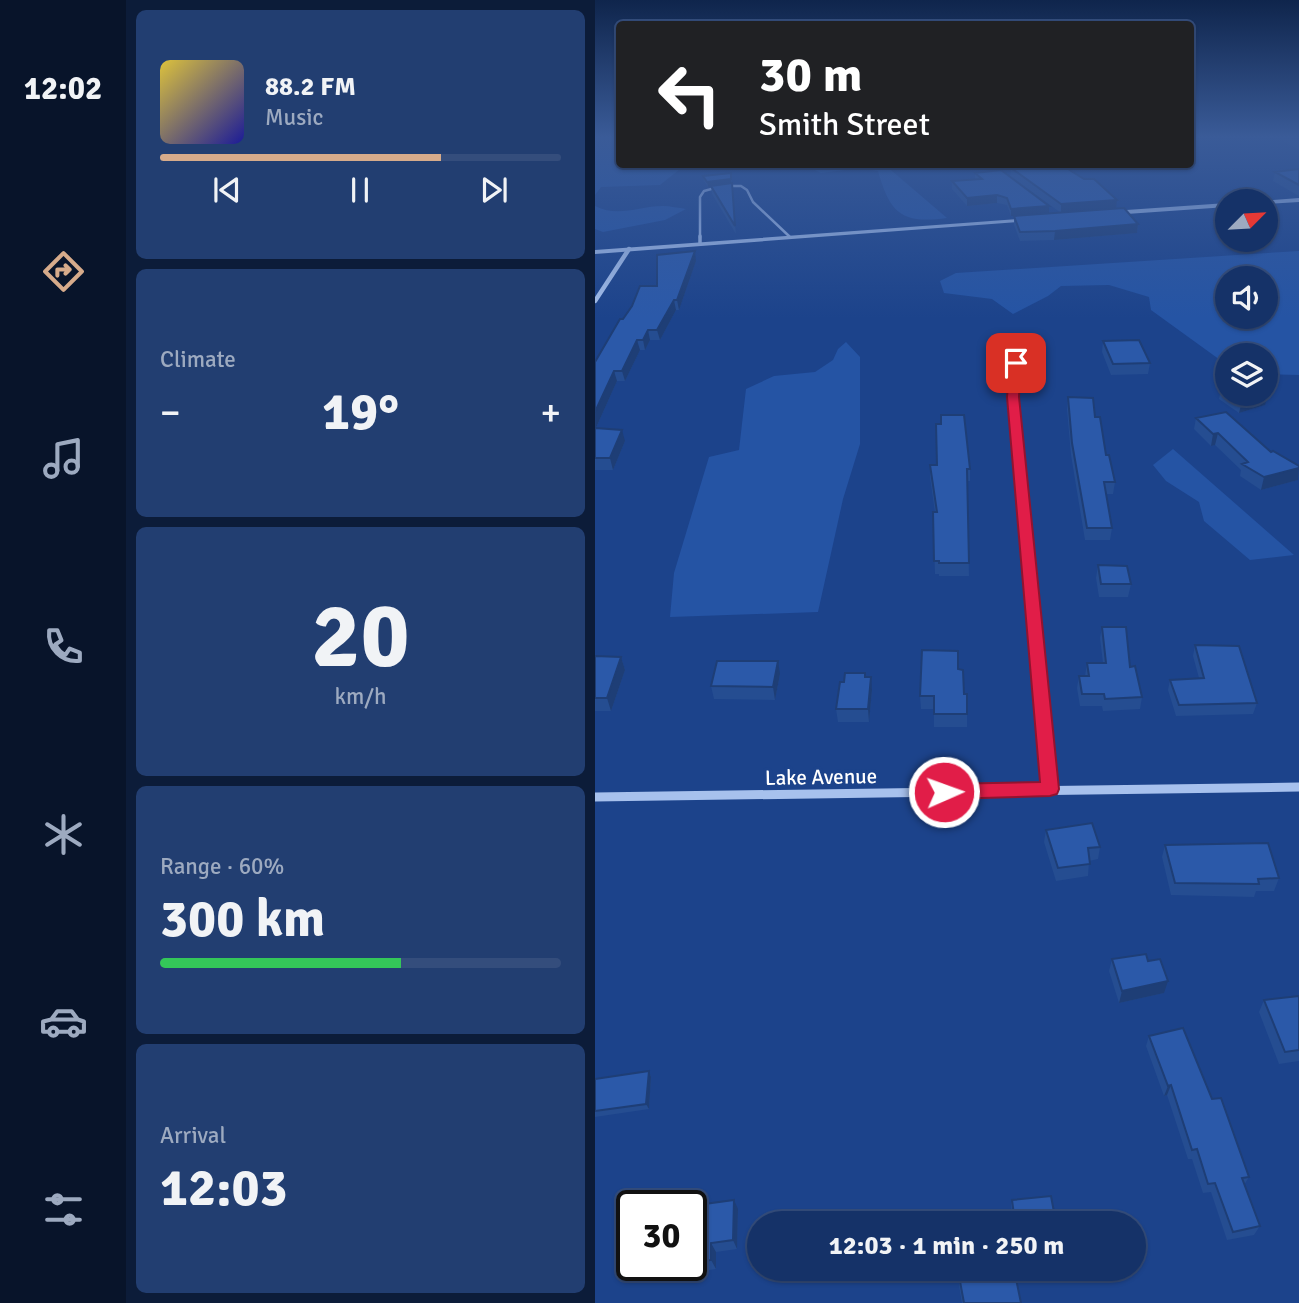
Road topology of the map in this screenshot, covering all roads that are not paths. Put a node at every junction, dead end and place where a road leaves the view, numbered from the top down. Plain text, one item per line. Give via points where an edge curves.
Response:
1 (700, 197) edge
2 (752, 197) edge
3 (1299, 200) edge
4 (1278, 201) edge
5 (1215, 206) edge
6 (1101, 214) edge
7 (1047, 218) edge
8 (790, 237) junction
9 (700, 244) junction
10 (629, 249) junction
11 (595, 252) edge
12 (595, 301) edge
13 (1016, 363) dead end
14 (1299, 787) edge
15 (1050, 789) junction
16 (595, 797) edge

1 - 9 lane
2 - 8 lane
3 - 4 street
5 - 6 street
7 - 8 street
8 - 9 street
9 - 10 street
10 - 11 street
10 - 12 street
13 - 15 street via 1013,397
14 - 15 street, Lake Avenue
15 - 16 street, Lake Avenue

